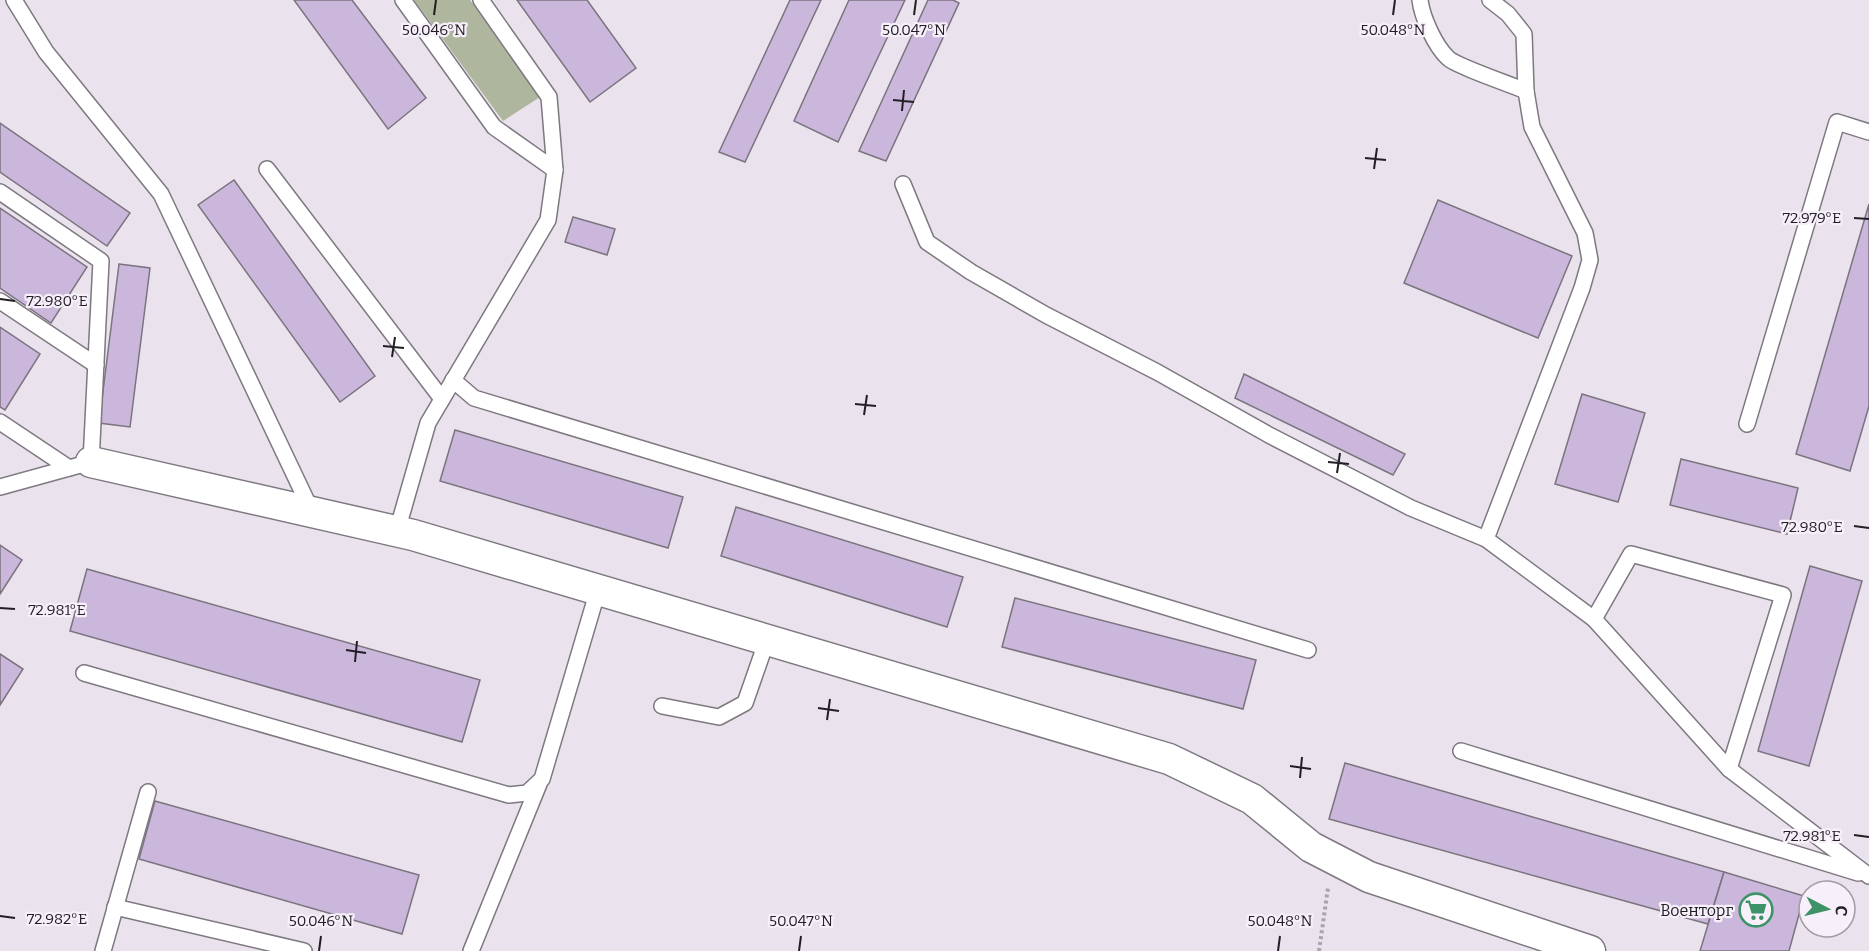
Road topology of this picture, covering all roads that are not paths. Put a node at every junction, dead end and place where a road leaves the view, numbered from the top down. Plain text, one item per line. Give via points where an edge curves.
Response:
1 (14, 0) edge
2 (403, 0) edge
3 (481, 0) edge
4 (1420, 0) edge
5 (1490, 0) edge
6 (1526, 90) junction
7 (1869, 132) edge
8 (267, 169) dead end
9 (555, 170) junction
10 (903, 184) dead end
11 (0, 192) edge
12 (0, 301) edge
13 (96, 365) junction
14 (453, 380) junction
15 (442, 399) junction
16 (0, 422) edge
17 (1747, 424) dead end
18 (80, 465) junction
19 (0, 487) edge
20 (312, 512) junction
21 (397, 531) junction
22 (1486, 539) junction
23 (598, 590) junction
24 (1594, 619) junction
25 (767, 640) junction
26 (1308, 650) dead end
27 (84, 673) dead end
28 (662, 706) dead end
29 (1461, 752) dead end
30 (1729, 769) junction
31 (542, 778) junction
32 (148, 792) dead end
33 (1868, 875) edge
34 (115, 907) junction
35 (103, 951) edge
36 (304, 951) edge
37 (471, 951) edge
38 (1590, 951) edge

1 - 20 lane via 46,52 161,194
2 - 9 lane via 494,127
3 - 9 lane via 549,97
4 - 6 lane via 1422,16 1449,59
5 - 6 lane via 1524,34
6 - 22 lane via 1532,127 1585,233 1590,260
7 - 17 lane via 1837,123
8 - 15 lane
9 - 14 lane via 548,220
10 - 22 lane via 927,242 971,272 1269,435 1411,508
11 - 13 lane via 101,261
12 - 13 lane
13 - 18 lane
14 - 15 lane
14 - 26 lane via 474,398
15 - 21 lane via 428,423
16 - 18 lane
18 - 19 lane
18 - 20 street
20 - 21 street
21 - 23 street
22 - 24 lane
23 - 25 street
23 - 31 lane
24 - 30 lane
24 - 30 lane via 1631,554 1783,595
25 - 28 lane via 745,703 719,717
25 - 38 street via 1168,759 1252,799 1311,847 1370,877
27 - 31 lane via 509,795 526,793
29 - 33 lane
30 - 33 lane
31 - 37 lane
32 - 34 lane
34 - 35 lane
34 - 36 lane

